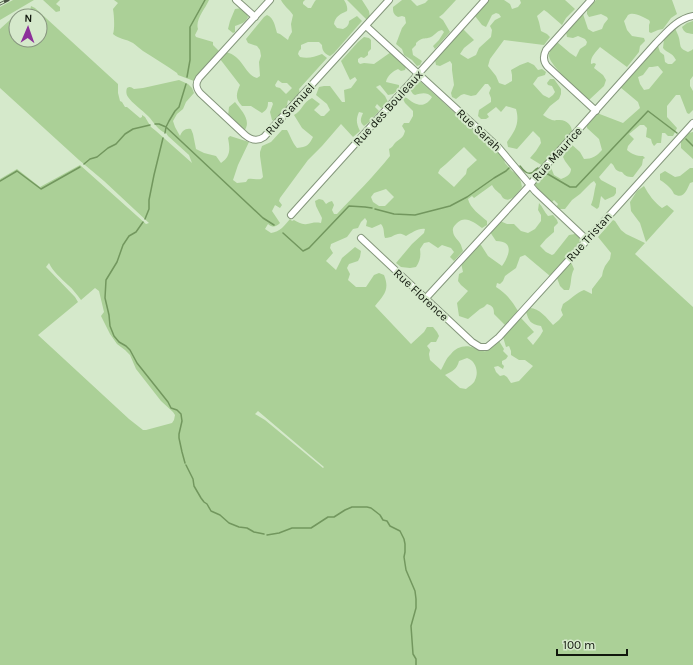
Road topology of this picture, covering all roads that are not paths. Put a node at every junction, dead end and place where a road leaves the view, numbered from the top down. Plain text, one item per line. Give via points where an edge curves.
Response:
1 (236, 0) edge
2 (270, 0) edge
3 (389, 0) edge
4 (485, 0) edge
5 (591, 0) edge
6 (693, 16) edge
7 (255, 17) junction
8 (366, 26) junction
9 (418, 75) junction
10 (596, 111) junction
11 (693, 123) edge
12 (530, 184) junction
13 (291, 215) dead end
14 (361, 238) dead end
15 (587, 240) junction
16 (426, 298) junction
17 (484, 348) joint

1 - 7 street
2 - 7 street, Rue Samuel
3 - 8 street, Rue Samuel
4 - 9 street, Rue des Bouleaux
5 - 10 street via 546,50 544,57 547,66
6 - 10 street, Rue Maurice via 671,28
7 - 8 street, Rue Samuel via 196,84 200,93 248,138 255,140 264,137
8 - 9 street, Rue Sarah
9 - 12 street, Rue Sarah via 501,150
9 - 13 street, Rue des Bouleaux
10 - 12 street, Rue Maurice
11 - 15 street, Rue Tristan
12 - 15 street, Rue Sarah via 540,197
12 - 16 street, Rue Maurice
14 - 16 street, Rue Florence
15 - 17 street, Rue Tristan via 499,337
16 - 17 street, Rue Florence via 472,342

